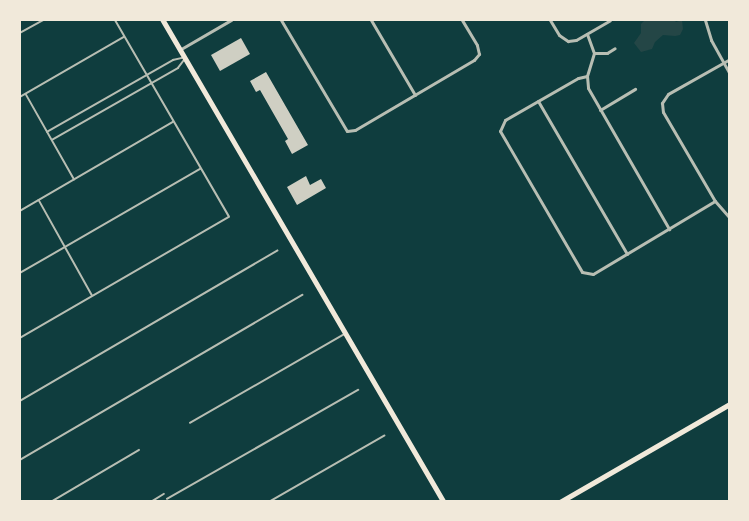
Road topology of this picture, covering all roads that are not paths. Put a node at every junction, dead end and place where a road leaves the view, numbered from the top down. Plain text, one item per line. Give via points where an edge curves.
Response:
1 (44, 20) edge
2 (115, 20) edge
3 (163, 20) edge
4 (231, 20) edge
5 (280, 20) edge
6 (371, 20) edge
7 (462, 20) edge
8 (550, 20) edge
9 (610, 20) edge
10 (705, 20) edge
11 (20, 33) edge
12 (587, 34) junction
13 (125, 37) junction
14 (615, 48) dead end
15 (181, 49) junction
16 (594, 53) junction
17 (186, 58) junction
18 (729, 59) edge
19 (723, 63) junction
20 (729, 74) edge
21 (147, 75) junction
22 (587, 76) junction
23 (152, 83) junction
24 (636, 89) dead end
25 (26, 94) junction
26 (415, 95) junction
27 (20, 97) edge
28 (538, 101) junction
29 (600, 110) junction
30 (174, 122) junction
31 (47, 132) junction
32 (52, 140) junction
33 (201, 168) junction
34 (74, 180) junction
35 (39, 200) junction
36 (715, 201) junction
37 (20, 211) edge
38 (729, 218) edge
39 (669, 229) junction
40 (65, 247) junction
41 (276, 251) dead end
42 (627, 254) junction
43 (20, 273) edge
44 (302, 295) dead end
45 (93, 296) junction
46 (346, 333) junction
47 (20, 338) edge
48 (358, 390) dead end
49 (20, 401) edge
50 (729, 404) edge
51 (190, 423) dead end
52 (384, 436) dead end
53 (139, 450) dead end
54 (20, 460) edge
55 (164, 494) dead end
56 (167, 499) dead end
57 (51, 501) edge
58 (151, 501) edge
59 (269, 501) edge
60 (444, 501) edge
61 (560, 501) edge

1 - 11 lane
2 - 13 lane
3 - 15 main road
4 - 15 street
5 - 26 street via 347,132
6 - 26 street
7 - 26 street via 479,54
8 - 12 street via 568,41
9 - 12 street
10 - 19 street
12 - 16 street
13 - 21 lane
13 - 25 lane
14 - 16 street via 607,53
15 - 17 main road
16 - 22 street
17 - 21 lane via 173,60
17 - 23 lane
17 - 46 main road
18 - 19 street
19 - 20 street
19 - 36 street via 669,94 662,103 663,112
21 - 23 lane
21 - 31 lane
22 - 28 street
22 - 29 street via 588,88
23 - 30 lane
23 - 32 lane
24 - 29 street
25 - 27 lane
25 - 31 lane
28 - 42 street
28 - 42 street via 501,125 500,131 582,272 593,274
29 - 39 street
30 - 33 lane
30 - 34 lane
31 - 32 lane
32 - 34 lane
33 - 40 lane
33 - 45 lane via 229,217
34 - 35 lane
35 - 37 lane
35 - 40 lane
36 - 38 street
36 - 39 street
39 - 42 street
40 - 43 lane
40 - 45 lane
41 - 49 lane
44 - 54 lane
45 - 47 lane
46 - 51 lane
46 - 60 main road
48 - 56 lane
50 - 61 main road
52 - 59 lane
53 - 57 lane
55 - 58 lane

